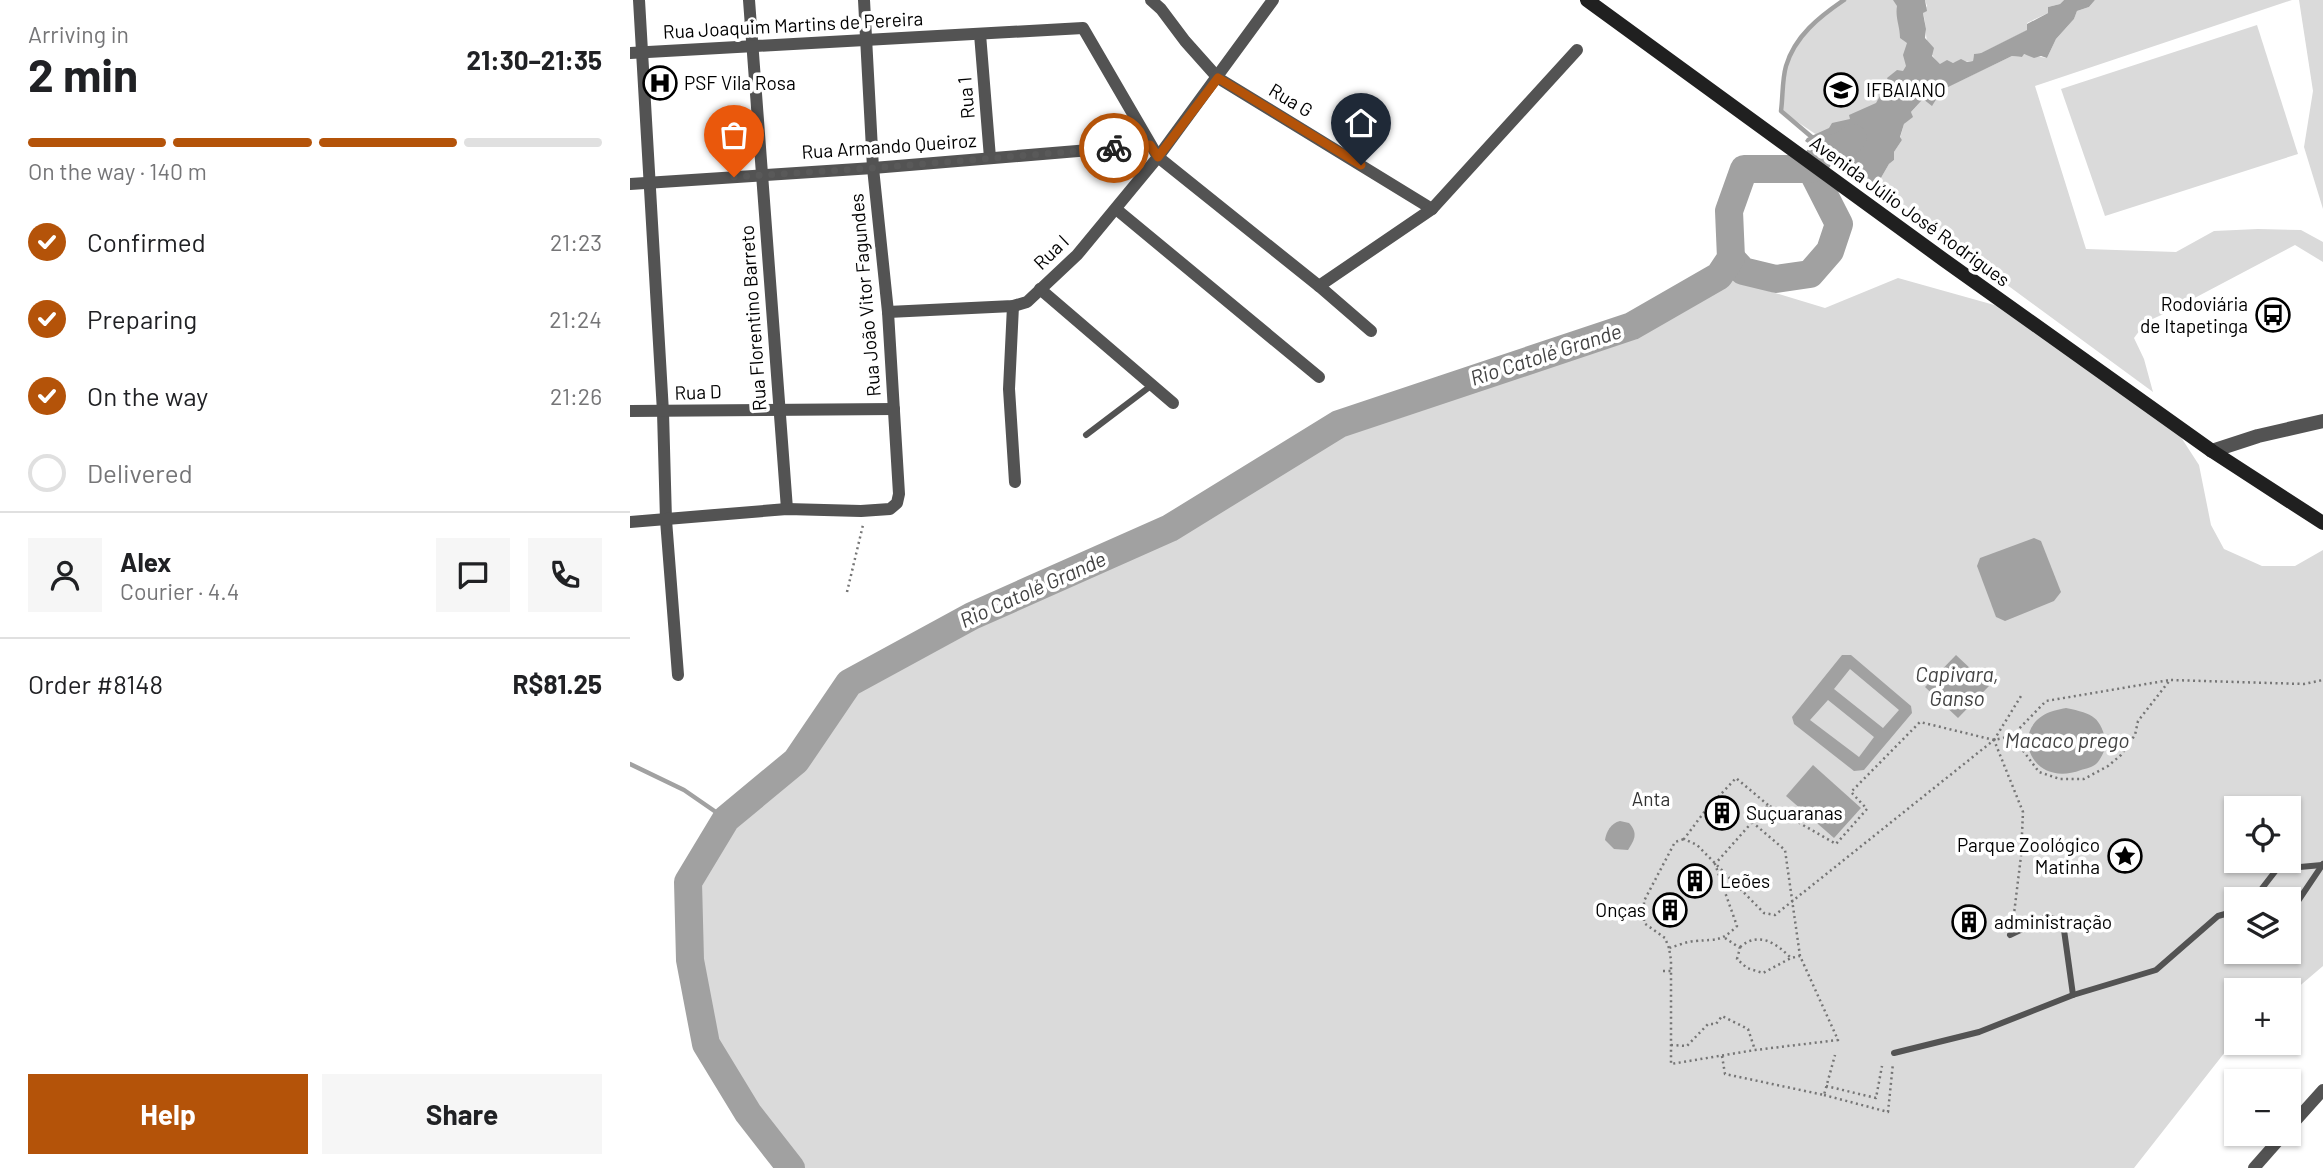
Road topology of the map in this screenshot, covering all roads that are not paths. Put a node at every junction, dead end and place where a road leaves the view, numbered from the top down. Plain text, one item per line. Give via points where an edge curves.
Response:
1 (639, 0) edge
2 (748, 0) edge
3 (864, 0) edge
4 (1151, 0) edge
5 (1273, 0) edge
6 (1587, 0) edge
7 (980, 34) junction
8 (866, 41) junction
9 (752, 45) junction
10 (1577, 50) dead end
11 (636, 52) edge
12 (1218, 78) junction
13 (1150, 145) junction
14 (1158, 157) junction
15 (990, 158) junction
16 (873, 168) junction
17 (762, 175) junction
18 (651, 182) junction
19 (630, 184) edge
20 (1116, 209) junction
21 (1432, 209) junction
22 (1319, 286) junction
23 (1040, 289) junction
24 (1013, 306) junction
25 (888, 312) junction
26 (1371, 331) dead end
27 (1319, 377) dead end
28 (1152, 385) junction
29 (1173, 403) dead end
30 (779, 408) junction
31 (894, 409) junction
32 (630, 411) edge
33 (663, 412) junction
34 (2323, 421) edge
35 (1086, 435) dead end
36 (2212, 452) junction
37 (1015, 482) dead end
38 (788, 509) junction
39 (666, 520) junction
40 (630, 522) edge
41 (2323, 523) edge
42 (678, 675) dead end
43 (2323, 865) edge
44 (2263, 887) edge
45 (2301, 897) edge
46 (2224, 914) edge
47 (2010, 935) road end
48 (2073, 995) junction
49 (1894, 1056) road end
50 (2323, 1090) edge
51 (2301, 1115) edge
52 (2273, 1146) edge
53 (2255, 1167) edge

1 - 11 street
2 - 9 street, Rua Florentino Barreto
3 - 8 street, Rua João Vitor Fagundes
4 - 12 street, Rua G
5 - 12 street, Rua I
6 - 36 main road, Avenida Júlio José Rodrigues
7 - 8 street, Rua Joaquim Martins de Pereira
7 - 13 street, Rua Joaquim Martins de Pereira via 1083,28
7 - 15 street, Rua 1
8 - 9 street, Rua Joaquim Martins de Pereira
8 - 16 street, Rua João Vitor Fagundes
9 - 11 street, Rua Joaquim Martins de Pereira
9 - 17 street, Rua Florentino Barreto
10 - 21 street
11 - 18 street
12 - 14 street, Rua I
12 - 21 street, Rua G
13 - 14 street
13 - 15 street, Rua Armando Queiroz
14 - 20 street, Rua I
14 - 22 street
15 - 16 street, Rua Armando Queiroz
16 - 17 street, Rua Armando Queiroz
16 - 25 street, Rua João Vitor Fagundes
17 - 18 street, Rua Armando Queiroz
17 - 30 street, Rua Florentino Barreto
18 - 19 street, Rua Armando Queiroz
18 - 33 street
20 - 23 street, Rua I
20 - 27 street
21 - 22 street
22 - 26 street
23 - 24 street, Rua I via 1027,302
23 - 28 street
24 - 25 street
24 - 37 street via 1009,389
25 - 31 street, Rua João Vitor Fagundes
28 - 29 street
28 - 35 lane
30 - 31 street, Rua D
30 - 33 street, Rua D
30 - 38 street, Rua Florentino Barreto
31 - 38 street, Rua João Vitor Fagundes via 897,503 890,509 861,511
32 - 33 street, Rua D
33 - 39 street
34 - 36 street
36 - 41 main road, Avenida Júlio José Rodrigues
38 - 39 street
39 - 40 street
39 - 42 street
43 - 44 lane via 2277,869
43 - 45 lane
46 - 48 lane via 2156,970
47 - 48 lane via 2048,917 2059,920
48 - 49 lane via 1979,1032
50 - 51 street
52 - 53 street

